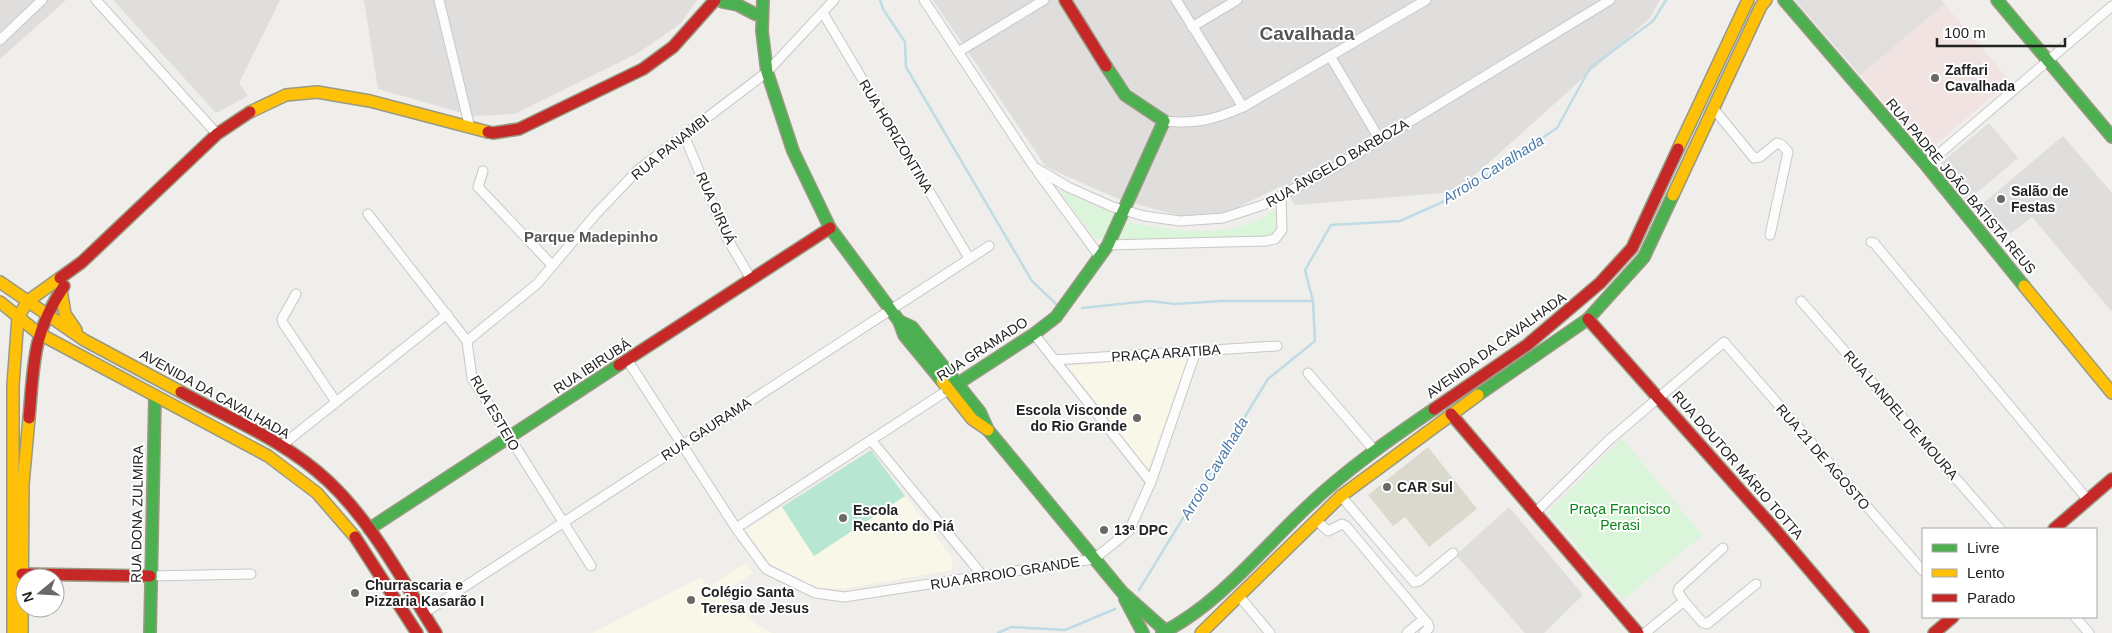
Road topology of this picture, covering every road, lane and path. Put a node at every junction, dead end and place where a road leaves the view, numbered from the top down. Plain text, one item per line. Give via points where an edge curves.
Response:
1 (42, 0) edge
2 (96, 0) edge
3 (439, 0) edge
4 (748, 0) edge
5 (763, 0) edge
6 (834, 0) edge
7 (924, 0) edge
8 (1044, 0) edge
9 (1065, 0) edge
10 (1176, 0) edge
11 (1237, 0) edge
12 (1426, 0) edge
13 (1610, 0) edge
14 (1748, 0) edge
15 (1766, 0) edge
16 (1784, 0) edge
17 (1997, 0) edge
18 (721, 1) edge
19 (2112, 6) edge
20 (823, 13) junction
21 (755, 14) junction
22 (762, 24) junction
23 (1192, 27) junction
24 (0, 40) edge
25 (958, 52) junction
26 (1330, 56) junction
27 (2049, 62) junction
28 (767, 72) junction
29 (1243, 106) junction
30 (1713, 108) junction
31 (1164, 121) junction
32 (470, 128) junction
33 (217, 134) junction
34 (684, 134) junction
35 (2112, 137) edge
36 (1380, 140) junction
37 (1926, 165) junction
38 (1034, 167) junction
39 (483, 170) dead end
40 (1281, 196) junction
41 (1125, 211) junction
42 (368, 214) dead end
43 (830, 228) junction
44 (1770, 235) dead end
45 (1871, 242) dead end
46 (1108, 245) junction
47 (988, 246) dead end
48 (1100, 257) junction
49 (969, 258) junction
50 (82, 262) junction
51 (552, 265) junction
52 (1615, 269) junction
53 (752, 279) junction
54 (0, 282) edge
55 (61, 290) junction
56 (296, 294) dead end
57 (28, 301) junction
58 (0, 302) edge
59 (1802, 302) dead end
60 (890, 310) junction
61 (447, 314) junction
62 (46, 315) junction
63 (18, 317) junction
64 (1588, 319) junction
65 (38, 333) junction
66 (1034, 334) junction
67 (84, 340) junction
68 (467, 341) junction
69 (1277, 346) dead end
70 (1196, 351) junction
71 (1054, 360) junction
72 (628, 361) junction
73 (1308, 373) dead end
74 (13, 386) junction
75 (952, 386) junction
76 (32, 387) junction
77 (2112, 393) edge
78 (155, 396) junction
79 (1658, 397) junction
80 (336, 402) junction
81 (1451, 414) junction
82 (508, 438) junction
83 (871, 440) junction
84 (681, 444) junction
85 (281, 446) junction
86 (1375, 451) junction
87 (2112, 479) edge
88 (1151, 482) junction
89 (1341, 496) junction
90 (2088, 500) junction
91 (1535, 513) junction
92 (1316, 520) junction
93 (562, 522) junction
94 (736, 528) junction
95 (1999, 528) edge
96 (2055, 528) edge
97 (369, 529) junction
98 (1723, 548) dead end
99 (1453, 552) dead end
100 (1094, 559) junction
101 (591, 566) dead end
102 (22, 568) edge
103 (1922, 570) edge
104 (251, 574) dead end
105 (65, 575) edge
106 (150, 576) junction
107 (983, 576) junction
108 (1756, 584) dead end
109 (1122, 592) junction
110 (1239, 596) junction
111 (1684, 601) junction
112 (424, 613) junction
113 (22, 618) edge
114 (1424, 618) junction
115 (1952, 618) edge
116 (2076, 618) edge
117 (1165, 632) edge
118 (13, 633) edge
119 (22, 633) edge
120 (150, 633) edge
121 (417, 633) edge
122 (436, 633) edge
123 (1143, 633) edge
124 (1201, 633) edge
125 (1270, 633) edge
126 (1407, 633) edge
127 (1424, 633) edge
128 (1638, 633) edge
129 (1645, 633) edge
130 (1863, 633) edge
131 (1934, 633) edge
132 (2089, 633) edge

1 - 24 street
2 - 33 street
3 - 32 street
4 - 21 main road
5 - 22 main road
6 - 20 street, RUA PANAMBI
7 - 25 street, RUA ÂNGELO BARBOZA
8 - 25 street
9 - 31 main road via 1126,94
10 - 23 street
11 - 23 street
12 - 26 street
13 - 36 street, RUA ÂNGELO BARBOZA
14 - 52 main road, AVENIDA DA CAVALHADA via 1632,248
15 - 30 main road, AVENIDA DA CAVALHADA
16 - 37 main road, RUA PADRE JOÃO BATISTA REUS
17 - 27 main road
18 - 21 main road
18 - 32 main road via 673,47 643,69 519,129 493,133
19 - 27 street
20 - 28 street, RUA PANAMBI
20 - 49 street, RUA HORIZONTINA
21 - 22 main road
22 - 28 main road
23 - 29 street
25 - 38 street, RUA ÂNGELO BARBOZA
26 - 29 street
26 - 36 street
27 - 35 main road
27 - 37 street
28 - 34 street, RUA PANAMBI
28 - 43 main road via 793,151
29 - 31 street via 1216,119 1189,123
30 - 44 street via 1754,158 1779,143 1788,152
30 - 64 main road, AVENIDA DA CAVALHADA via 1644,257
31 - 41 main road, RUA GRAMADO
32 - 33 main road via 370,101 317,92 286,95 259,106
33 - 50 main road
34 - 51 street, RUA PANAMBI via 638,170
34 - 53 street, RUA GIRUÁ via 727,238
36 - 40 street, RUA ÂNGELO BARBOZA
37 - 77 main road, RUA PADRE JOÃO BATISTA REUS
38 - 41 street, RUA ÂNGELO BARBOZA via 1068,187
38 - 48 street
39 - 51 street via 478,187
40 - 41 street, RUA ÂNGELO BARBOZA via 1234,216 1210,220 1180,221
40 - 46 street via 1282,230 1276,239
41 - 46 main road, RUA GRAMADO
42 - 61 street, RUA ESTEIO
43 - 53 main road, RUA IBIRUBÁ
43 - 60 main road
45 - 90 street
46 - 48 main road, RUA GRAMADO
47 - 49 street, RUA GAURAMA
48 - 66 main road, RUA GRAMADO via 1056,317
49 - 60 street, RUA GAURAMA
50 - 55 main road
50 - 57 main road
51 - 68 street, RUA PANAMBI via 537,284
52 - 64 main road via 1592,298 1587,309
52 - 86 main road, AVENIDA DA CAVALHADA via 1567,315
53 - 72 main road, RUA IBIRUBÁ
54 - 57 main road, AVENIDA DA CAVALHADA
55 - 62 main road
55 - 67 main road via 65,314
56 - 80 street via 283,322
57 - 62 main road, AVENIDA DA CAVALHADA
57 - 63 main road
58 - 63 main road, AVENIDA DA CAVALHADA
59 - 95 street, RUA LANDEL DE MOURA
60 - 75 main road via 899,321 912,327
60 - 84 street, RUA GAURAMA
61 - 68 street, RUA ESTEIO
61 - 80 street
62 - 65 main road
62 - 67 main road, AVENIDA DA CAVALHADA
63 - 65 main road, AVENIDA DA CAVALHADA
63 - 74 main road
64 - 79 main road, RUA DOUTOR MÁRIO TOTTA
64 - 81 main road, AVENIDA DA CAVALHADA
65 - 76 main road
65 - 78 main road, AVENIDA DA CAVALHADA
66 - 71 street
66 - 75 main road, RUA GRAMADO
67 - 85 main road, AVENIDA DA CAVALHADA
68 - 82 street, RUA ESTEIO via 472,378
69 - 70 street, PRAÇA ARATIBA
70 - 71 street, PRAÇA ARATIBA
70 - 88 street, RUA ARROIO GRANDE
71 - 88 street
72 - 82 main road, RUA IBIRUBÁ
72 - 84 street, RUA ARROIO GRANDE
73 - 86 street
74 - 76 main road
74 - 118 main road
75 - 83 street, RUA GRAMADO
75 - 100 main road via 980,412 988,430
76 - 102 main road via 23,484
78 - 106 main road, RUA DONA ZULMIRA
78 - 121 main road, AVENIDA DA CAVALHADA via 268,456 317,493 356,538
79 - 91 street
79 - 103 street, RUA 21 DE AGOSTO via 1724,342
79 - 130 main road, RUA DOUTOR MÁRIO TOTTA
80 - 85 street
81 - 89 main road, AVENIDA DA CAVALHADA
81 - 91 main road
82 - 93 street, RUA ESTEIO
82 - 97 main road, RUA IBIRUBÁ
83 - 94 street, RUA GRAMADO
83 - 107 street
84 - 93 street, RUA GAURAMA
84 - 94 street, RUA ARROIO GRANDE
85 - 97 main road, AVENIDA DA CAVALHADA via 328,482
86 - 117 main road, AVENIDA DA CAVALHADA via 1332,485 1210,601
87 - 90 main road
88 - 100 street, RUA ARROIO GRANDE via 1129,531
89 - 92 main road, AVENIDA DA CAVALHADA
89 - 99 street via 1414,582
90 - 96 main road
91 - 128 main road
92 - 110 main road, AVENIDA DA CAVALHADA
92 - 114 street via 1328,531 1342,524 1346,526
93 - 101 street, RUA ESTEIO
93 - 112 street, RUA GAURAMA
94 - 107 street, RUA ARROIO GRANDE via 766,569 815,594 844,597
97 - 112 main road, AVENIDA DA CAVALHADA
98 - 111 street via 1679,588
100 - 107 street, RUA ARROIO GRANDE
100 - 109 main road
104 - 106 street
105 - 106 main road
106 - 120 main road, RUA DONA ZULMIRA
108 - 111 street via 1706,624
109 - 117 main road
109 - 123 main road
110 - 124 main road, AVENIDA DA CAVALHADA
110 - 125 street
111 - 129 street
112 - 122 main road, AVENIDA DA CAVALHADA
113 - 119 main road
114 - 126 street
114 - 127 street via 1429,626
115 - 131 main road
116 - 132 street

